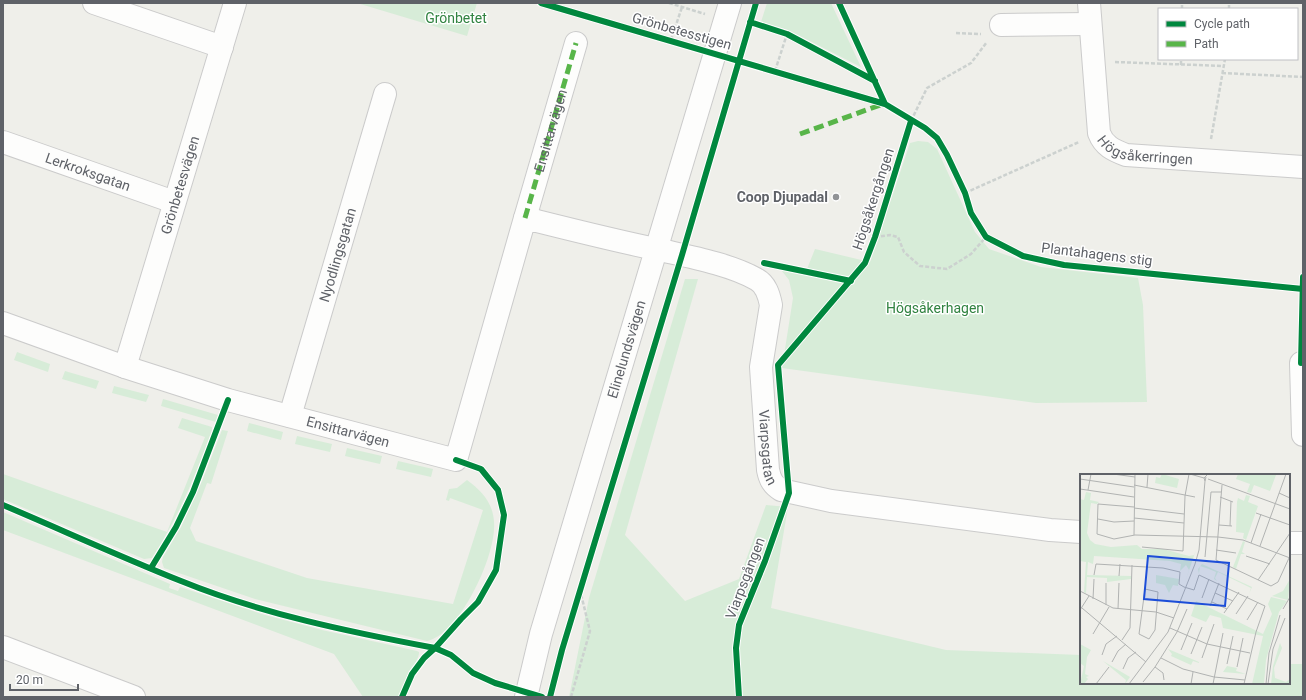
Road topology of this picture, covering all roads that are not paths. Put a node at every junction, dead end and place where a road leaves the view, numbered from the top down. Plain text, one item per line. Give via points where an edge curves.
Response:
1 (94, 3) edge
2 (234, 3) edge
3 (730, 3) edge
4 (1090, 13) edge
5 (997, 29) road end
6 (576, 43) dead end
7 (222, 47) junction
8 (386, 94) dead end
9 (3, 142) edge
10 (1303, 167) edge
11 (174, 202) junction
12 (525, 218) junction
13 (656, 249) junction
14 (3, 323) edge
15 (1301, 363) dead end
16 (125, 367) junction
17 (290, 416) junction
18 (1303, 435) edge
19 (1080, 532) edge
20 (1290, 543) edge
21 (1303, 543) edge
22 (3, 647) edge
23 (134, 697) edge
24 (526, 697) edge

1 - 7 street
2 - 7 street, Grönbetesvägen
3 - 13 street, Elinelundsvägen
4 - 5 street
4 - 10 street, Högsåkerringen via 1099,133 1103,142 1112,149 1126,155
6 - 12 street, Ensittarvägen
7 - 11 street, Grönbetesvägen
8 - 17 street, Nyodlingsgatan
9 - 11 street, Lerkroksgatan
11 - 16 street, Grönbetesvägen
12 - 13 street
12 - 17 street, Ensittarvägen via 456,460
13 - 19 street, Viarpsgatan via 737,271 757,279 769,294 770,317 761,368 768,470 770,480 775,486 789,493 838,502
13 - 24 street, Elinelundsvägen via 543,626
14 - 16 street, Ensittarvägen
15 - 18 street
16 - 17 street, Ensittarvägen via 228,400
20 - 21 street
22 - 23 street

